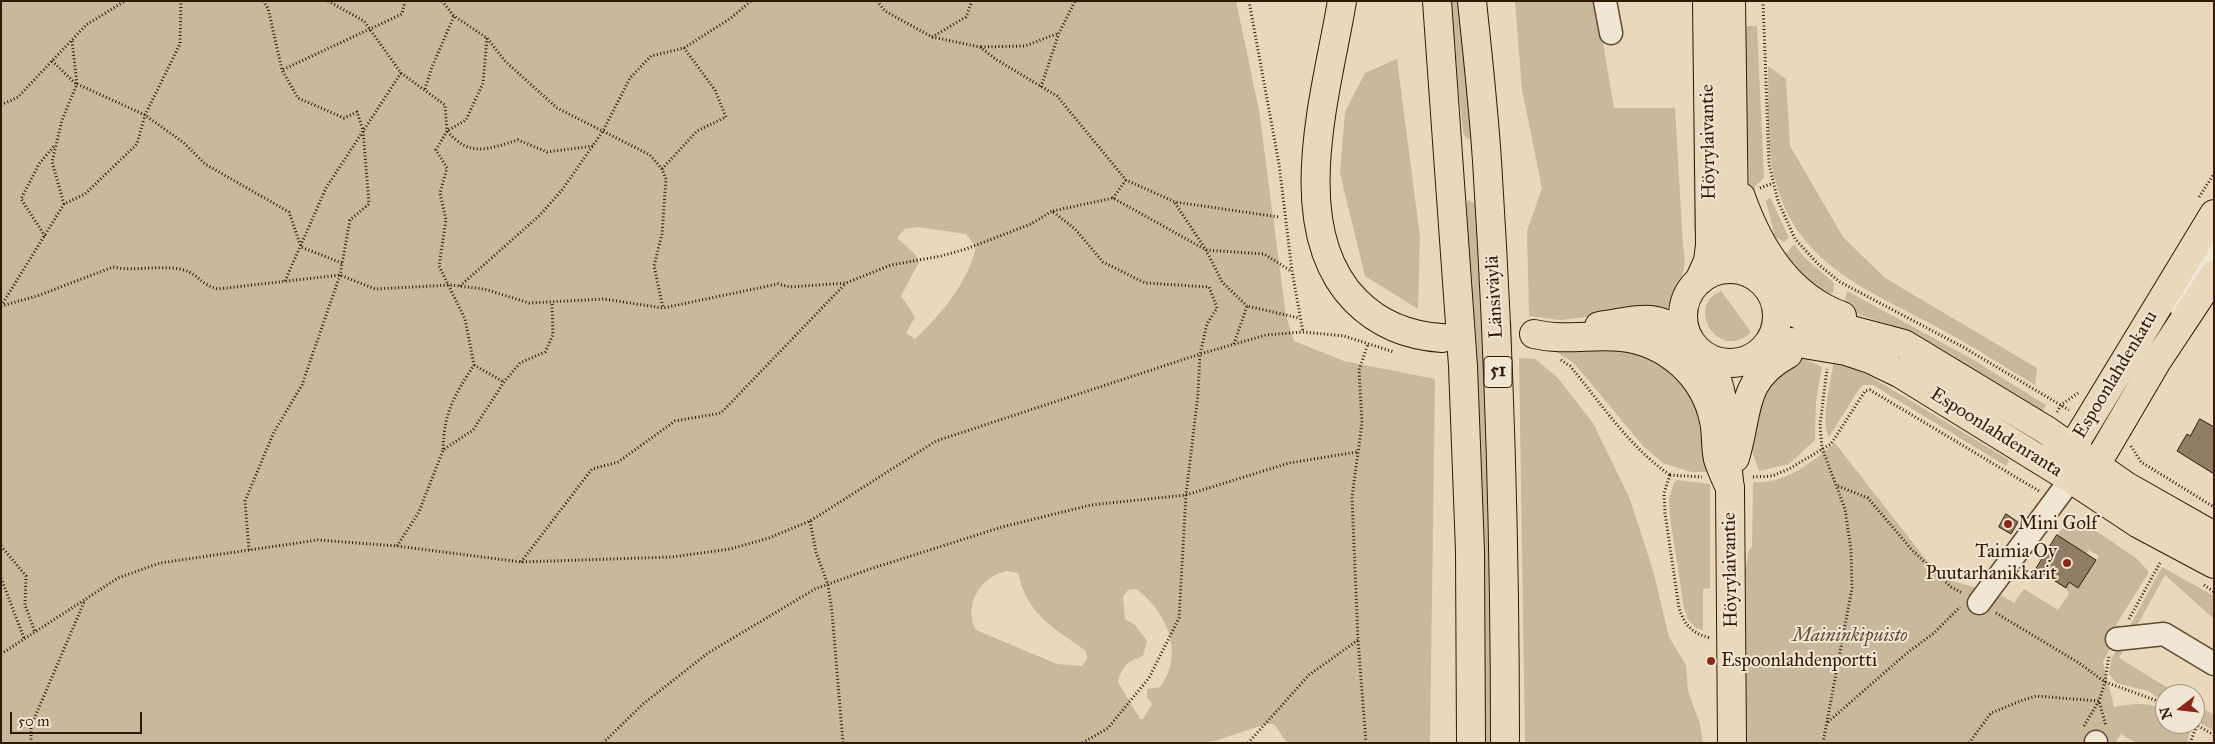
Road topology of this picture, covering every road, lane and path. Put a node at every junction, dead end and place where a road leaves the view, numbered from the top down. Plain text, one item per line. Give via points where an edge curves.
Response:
1 (125, 1) edge
2 (182, 1) edge
3 (263, 1) edge
4 (328, 1) edge
5 (405, 1) edge
6 (442, 1) edge
7 (751, 1) edge
8 (876, 1) edge
9 (972, 1) edge
10 (1075, 1) edge
11 (1249, 1) edge
12 (1342, 1) edge
13 (1437, 1) edge
14 (1472, 1) edge
15 (1605, 1) edge
16 (1707, 1) edge
17 (1731, 1) edge
18 (1763, 1) edge
19 (454, 16) junction
20 (370, 29) junction
21 (1059, 33) junction
22 (1611, 33) dead end
23 (932, 36) junction
24 (487, 38) junction
25 (72, 41) junction
26 (980, 47) junction
27 (684, 48) junction
28 (52, 61) junction
29 (282, 70) junction
30 (401, 74) junction
31 (77, 84) junction
32 (1041, 87) junction
33 (426, 90) junction
34 (1, 105) edge
35 (145, 115) junction
36 (363, 130) junction
37 (447, 131) junction
38 (603, 131) junction
39 (57, 142) junction
40 (593, 146) junction
41 (662, 169) junction
42 (1732, 174) junction
43 (2214, 174) edge
44 (1126, 180) junction
45 (2206, 187) dead end
46 (1113, 198) junction
47 (1175, 202) junction
48 (64, 204) junction
49 (1052, 211) junction
50 (2214, 214) edge
51 (1279, 217) dead end
52 (45, 236) junction
53 (301, 247) junction
54 (2214, 248) edge
55 (1206, 250) junction
56 (342, 263) junction
57 (1292, 271) junction
58 (1749, 273) junction
59 (340, 275) junction
60 (2214, 275) edge
61 (285, 281) junction
62 (1698, 281) junction
63 (846, 283) junction
64 (450, 285) junction
65 (460, 286) junction
66 (1774, 297) junction
67 (552, 302) junction
68 (2179, 305) junction
69 (1, 306) edge
70 (1247, 306) junction
71 (663, 308) junction
72 (1299, 318) junction
73 (1303, 332) junction
74 (1442, 338) tunnel mouth
75 (1234, 344) junction
76 (1368, 344) junction
77 (1904, 344) junction
78 (1695, 345) junction
79 (2132, 350) junction
80 (1397, 352) dead end
81 (1761, 352) junction
82 (1200, 354) junction
83 (1553, 355) dead end
84 (1818, 355) junction
85 (2157, 361) junction
86 (474, 365) junction
87 (504, 382) junction
88 (2062, 405) dead end
89 (1822, 448) junction
90 (2072, 448) junction
91 (2133, 448) dead end
92 (443, 450) junction
93 (1357, 452) junction
94 (2096, 465) junction
95 (1739, 474) junction
96 (1670, 475) junction
97 (1704, 477) dead end
98 (2071, 479) junction
99 (1186, 495) junction
100 (2054, 501) junction
101 (2214, 507) edge
102 (810, 521) junction
103 (2214, 536) edge
104 (1, 546) edge
105 (397, 546) junction
106 (249, 550) junction
107 (2153, 555) dead end
108 (521, 562) junction
109 (2169, 564) dead end
110 (2206, 573) edge
111 (1, 578) edge
112 (828, 585) junction
113 (2214, 592) edge
114 (85, 599) junction
115 (1971, 603) joint
116 (35, 632) junction
117 (24, 638) junction
118 (1711, 638) dead end
119 (2117, 639) dead end
120 (1358, 640) junction
121 (1, 654) edge
122 (2214, 664) edge
123 (2105, 682) dead end
124 (2099, 701) junction
125 (1828, 722) junction
126 (2090, 739) edge
127 (31, 743) edge
128 (602, 743) edge
129 (842, 743) edge
130 (1082, 743) edge
131 (1248, 743) edge
132 (1366, 743) edge
133 (1471, 743) edge
134 (1505, 743) edge
135 (1732, 743) edge
136 (1823, 743) edge
137 (1968, 743) edge

1 - 25 path via 86,25
2 - 35 path via 180,44
3 - 29 path via 268,8
4 - 20 path via 364,21
5 - 20 path via 402,14
6 - 19 path
7 - 27 path
8 - 23 path via 885,12
9 - 23 path via 966,17
10 - 21 path
11 - 57 path via 1279,164
12 - 74 main road via 1322,114 1315,185 1322,241 1338,279 1363,308 1396,328 1425,337
13 - 133 main road, Länsiväylä / 51 via 1463,366 1470,551
14 - 134 main road, Länsiväylä / 51 via 1488,176 1498,366 1505,553
15 - 22 lane
16 - 62 main road, Höyrylaivantie via 1710,245 1708,261
17 - 42 main road, Höyrylaivantie
18 - 88 path via 1769,164 1778,201 1795,239 1840,282 1964,347
19 - 24 path
19 - 33 path via 432,67
20 - 29 path
20 - 30 path
21 - 26 path via 1025,46
21 - 32 path
23 - 26 path
24 - 37 path via 483,83 466,120
24 - 38 path via 506,62 557,108
25 - 28 path
25 - 31 path
26 - 32 path
27 - 38 path via 651,56 646,61 630,78
27 - 41 path via 715,90 726,118 697,131
28 - 31 path
28 - 34 path via 18,97
29 - 36 path via 298,98 344,118 358,112
30 - 33 path
30 - 36 path
31 - 35 path
31 - 39 path
32 - 44 path via 1057,96
33 - 37 path via 445,105
35 - 48 path via 137,144 85,194
35 - 53 path via 184,143 205,164 289,212
36 - 53 path via 326,188
36 - 56 path via 369,204 350,220
37 - 40 path via 459,145 483,151 518,140 547,152
37 - 64 path via 436,150 447,168 440,193 446,220 439,266
38 - 40 path
38 - 41 path via 650,155
39 - 48 path via 52,162
39 - 52 path via 39,164 21,199
40 - 65 path via 540,215
41 - 71 path via 666,180 662,234 654,266
42 - 58 main road, Höyrylaivantie via 1737,254
42 - 77 main road, Höyrylaivantie via 1759,241 1777,269 1797,290 1826,310 1880,330
43 - 45 path
44 - 46 path
44 - 47 path
46 - 49 path
46 - 55 path
47 - 51 path
47 - 55 path
48 - 52 path
49 - 63 path via 1031,224 966,248 941,256 890,264
49 - 82 path via 1076,229 1103,262 1145,283 1209,287 1217,308 1207,324
50 - 79 main road, Espoonlahdenkatu
52 - 69 path
53 - 56 path
53 - 61 path
54 - 68 lane
55 - 57 path via 1264,254
55 - 70 path via 1222,282
56 - 59 path
57 - 72 path
58 - 62 main road via 1736,269 1722,270
58 - 66 main road via 1759,279
59 - 61 path
59 - 64 path via 375,289
59 - 106 path via 302,385 274,432 245,501
60 - 85 main road, Espoonlahdenkatu
61 - 69 path via 218,289 207,287 186,271 165,267 113,267 45,294
62 - 78 main road via 1689,293 1683,322
63 - 71 path via 790,287 778,284
63 - 108 path via 721,413 675,421 618,462 592,469
64 - 65 path
64 - 86 path via 465,319
65 - 67 path via 529,303
66 - 77 main road, Espoonlahdenranta via 1788,310 1806,318
66 - 81 main road via 1777,324 1773,337
67 - 71 path via 604,299
67 - 87 path via 553,335 545,352 520,363
68 - 79 lane
68 - 85 lane
70 - 72 path
70 - 75 path
72 - 73 path
73 - 75 path via 1266,335
73 - 76 path via 1344,336
75 - 82 path
76 - 80 path
76 - 93 path via 1359,370 1362,423
77 - 90 main road, Espoonlahdenranta
78 - 81 main road via 1724,363 1747,360
78 - 95 main road, Höyrylaivantie via 1718,377 1723,404 1725,459
78 - 95 main road via 1666,322 1643,318 1526,335 1622,337 1660,347 1672,354 1698,382 1707,400 1714,421 1718,459
79 - 90 main road, Espoonlahdenkatu
81 - 84 main road, Espoonlahdenranta via 1776,343 1786,342
81 - 95 main road, Höyrylaivantie via 1744,374 1736,404
82 - 99 path
82 - 102 path via 936,441
83 - 96 path via 1570,366 1634,444
84 - 89 path
84 - 95 main road via 1772,363 1752,386
84 - 98 main road, Espoonlahdenranta via 1846,351 1901,374
85 - 94 main road, Espoonlahdenkatu
86 - 87 path
86 - 92 path via 454,395 443,425
87 - 92 path via 474,430
89 - 95 path via 1772,476
89 - 100 path via 1831,444 1865,391 1870,390
89 - 125 path via 1845,510 1852,588
90 - 94 main road, Espoonlahdenranta
90 - 98 main road, Espoonlahdenkatu
91 - 101 path via 2141,462
92 - 105 path via 418,512
93 - 99 path via 1289,463
93 - 120 path via 1352,497
94 - 98 main road, Espoonlahdenkatu
94 - 103 main road, Espoonlahdenranta
95 - 135 main road, Höyrylaivantie
96 - 97 path
96 - 118 path via 1664,493 1665,513 1680,608 1684,622 1695,634
98 - 100 lane
98 - 110 main road, Espoonlahdenranta
99 - 112 path via 1092,505 1002,527
99 - 130 path via 1179,618 1149,678 1108,728
100 - 115 lane
102 - 108 path via 769,538 672,557
102 - 112 path via 816,552
104 - 116 path via 26,576 26,605
105 - 106 path via 318,540
105 - 108 path
106 - 114 path via 160,563 118,578
107 - 109 path
110 - 113 path
111 - 117 path
112 - 128 path via 815,589 708,653 643,704
112 - 129 path
114 - 116 path
114 - 127 path via 31,726
115 - 125 path via 1906,653
116 - 117 path
117 - 121 path
119 - 122 lane via 2164,634
120 - 131 path via 1309,675
120 - 132 path
123 - 124 path
124 - 126 path
124 - 137 path via 2036,696 2023,700 1991,714
125 - 136 path

